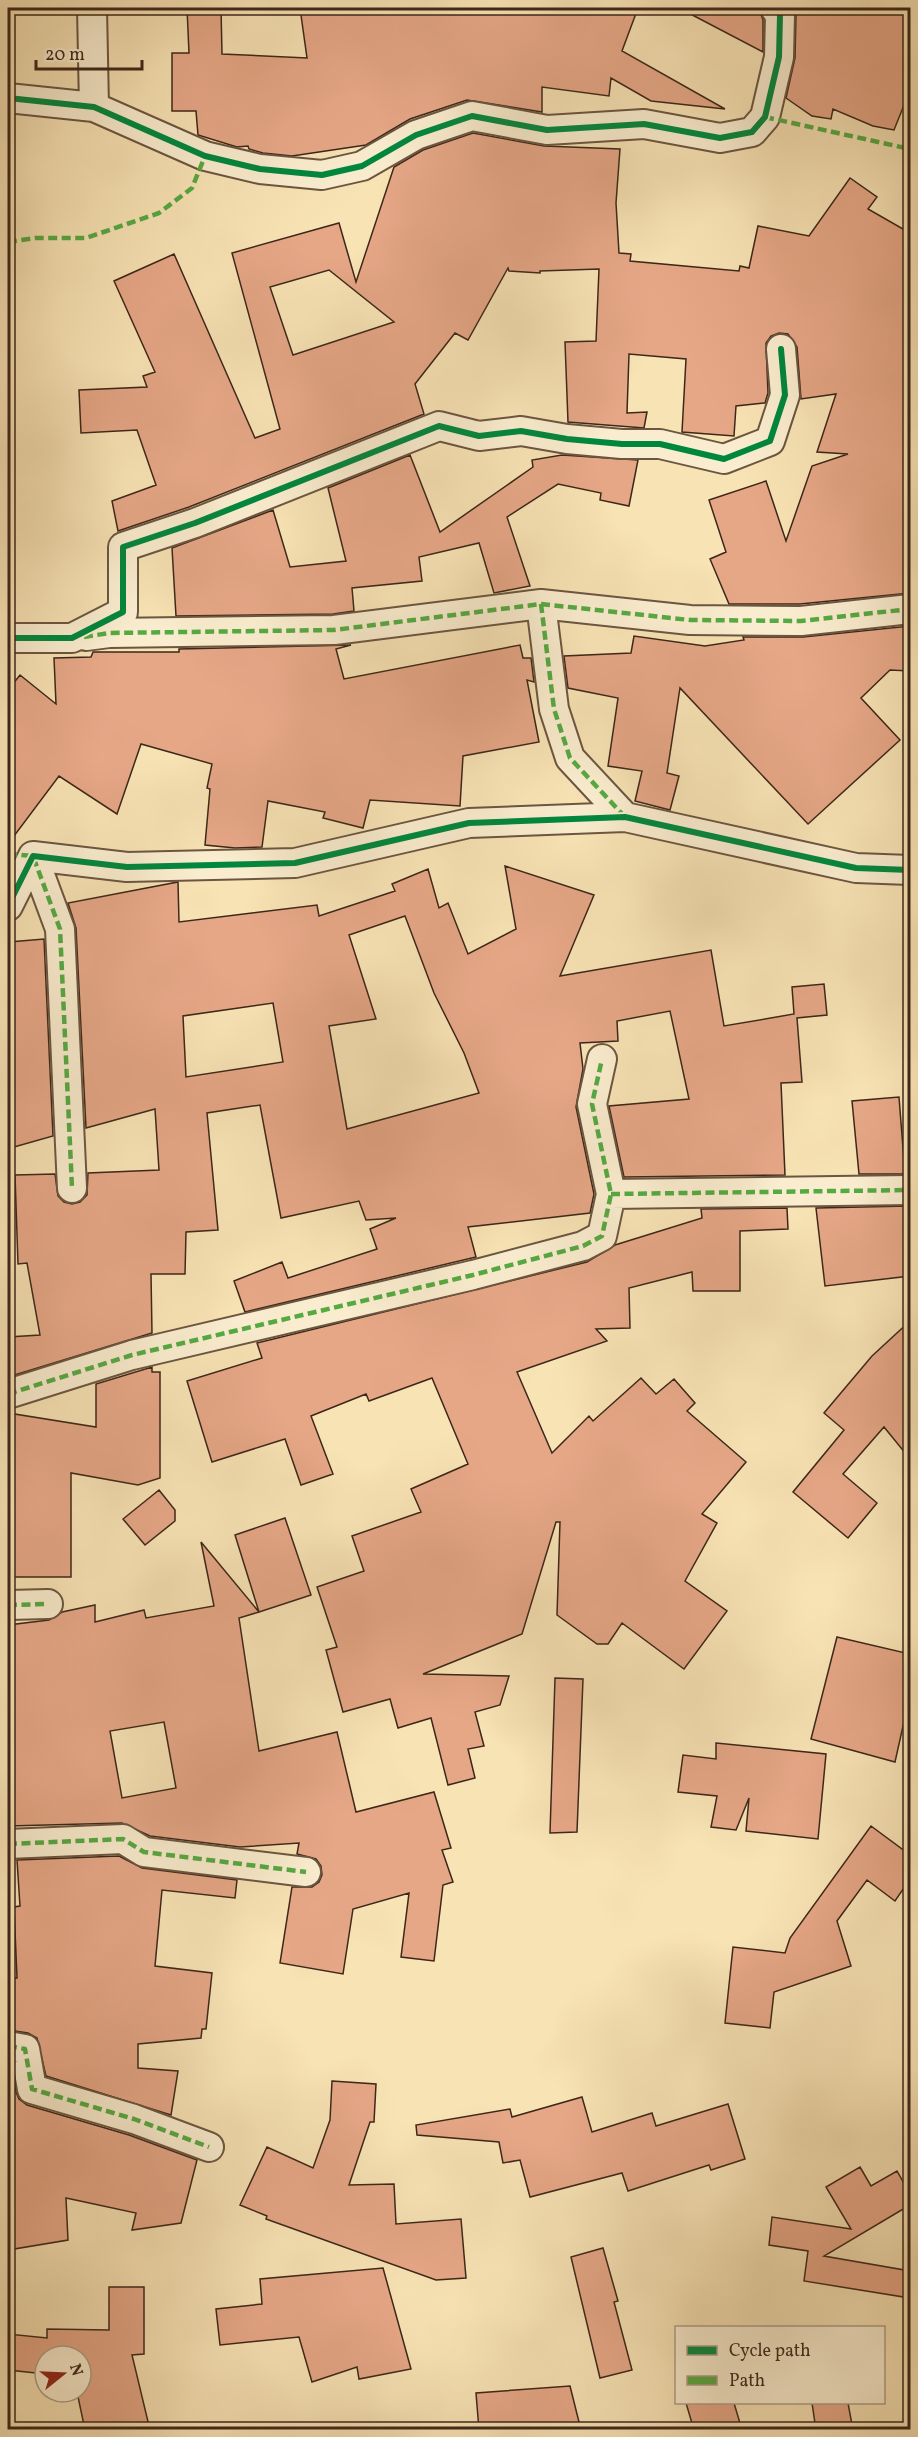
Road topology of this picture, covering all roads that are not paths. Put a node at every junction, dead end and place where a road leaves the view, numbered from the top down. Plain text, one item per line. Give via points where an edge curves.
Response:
1 (92, 8) edge
2 (775, 8) edge
3 (8, 98) edge
4 (94, 107) junction
5 (781, 349) dead end
6 (541, 604) junction
7 (910, 609) edge
8 (8, 638) edge
9 (72, 638) junction
10 (625, 817) junction
11 (33, 856) junction
12 (910, 870) edge
13 (8, 906) edge
14 (602, 1059) dead end
15 (72, 1188) dead end
16 (910, 1190) edge
17 (611, 1194) junction
18 (8, 1394) edge
19 (48, 1604) dead end
20 (8, 1605) edge
21 (8, 1844) edge
22 (306, 1872) dead end
23 (8, 2046) edge
24 (209, 2147) dead end

1 - 4 street
2 - 4 street via 780,15 779,57 765,117 752,132 720,138 644,124 547,130 472,116 416,135 362,166 322,175 260,169 205,156
3 - 4 street
5 - 9 street via 785,395 770,441 759,446 724,459 660,444 567,439 521,430 479,436 439,426 195,523 123,547 123,612
6 - 7 street via 690,620 801,621
6 - 9 street via 334,630 109,633
6 - 10 street via 554,709 570,758
8 - 9 street
10 - 11 street via 470,823 295,863 127,867
10 - 12 street via 856,868
11 - 13 street
11 - 15 street via 60,929
14 - 17 street via 592,1104
16 - 17 street
17 - 18 street via 602,1236 583,1246 132,1355
19 - 20 street
21 - 22 street via 123,1839 144,1852
23 - 24 street via 25,2049 32,2089 134,2119

